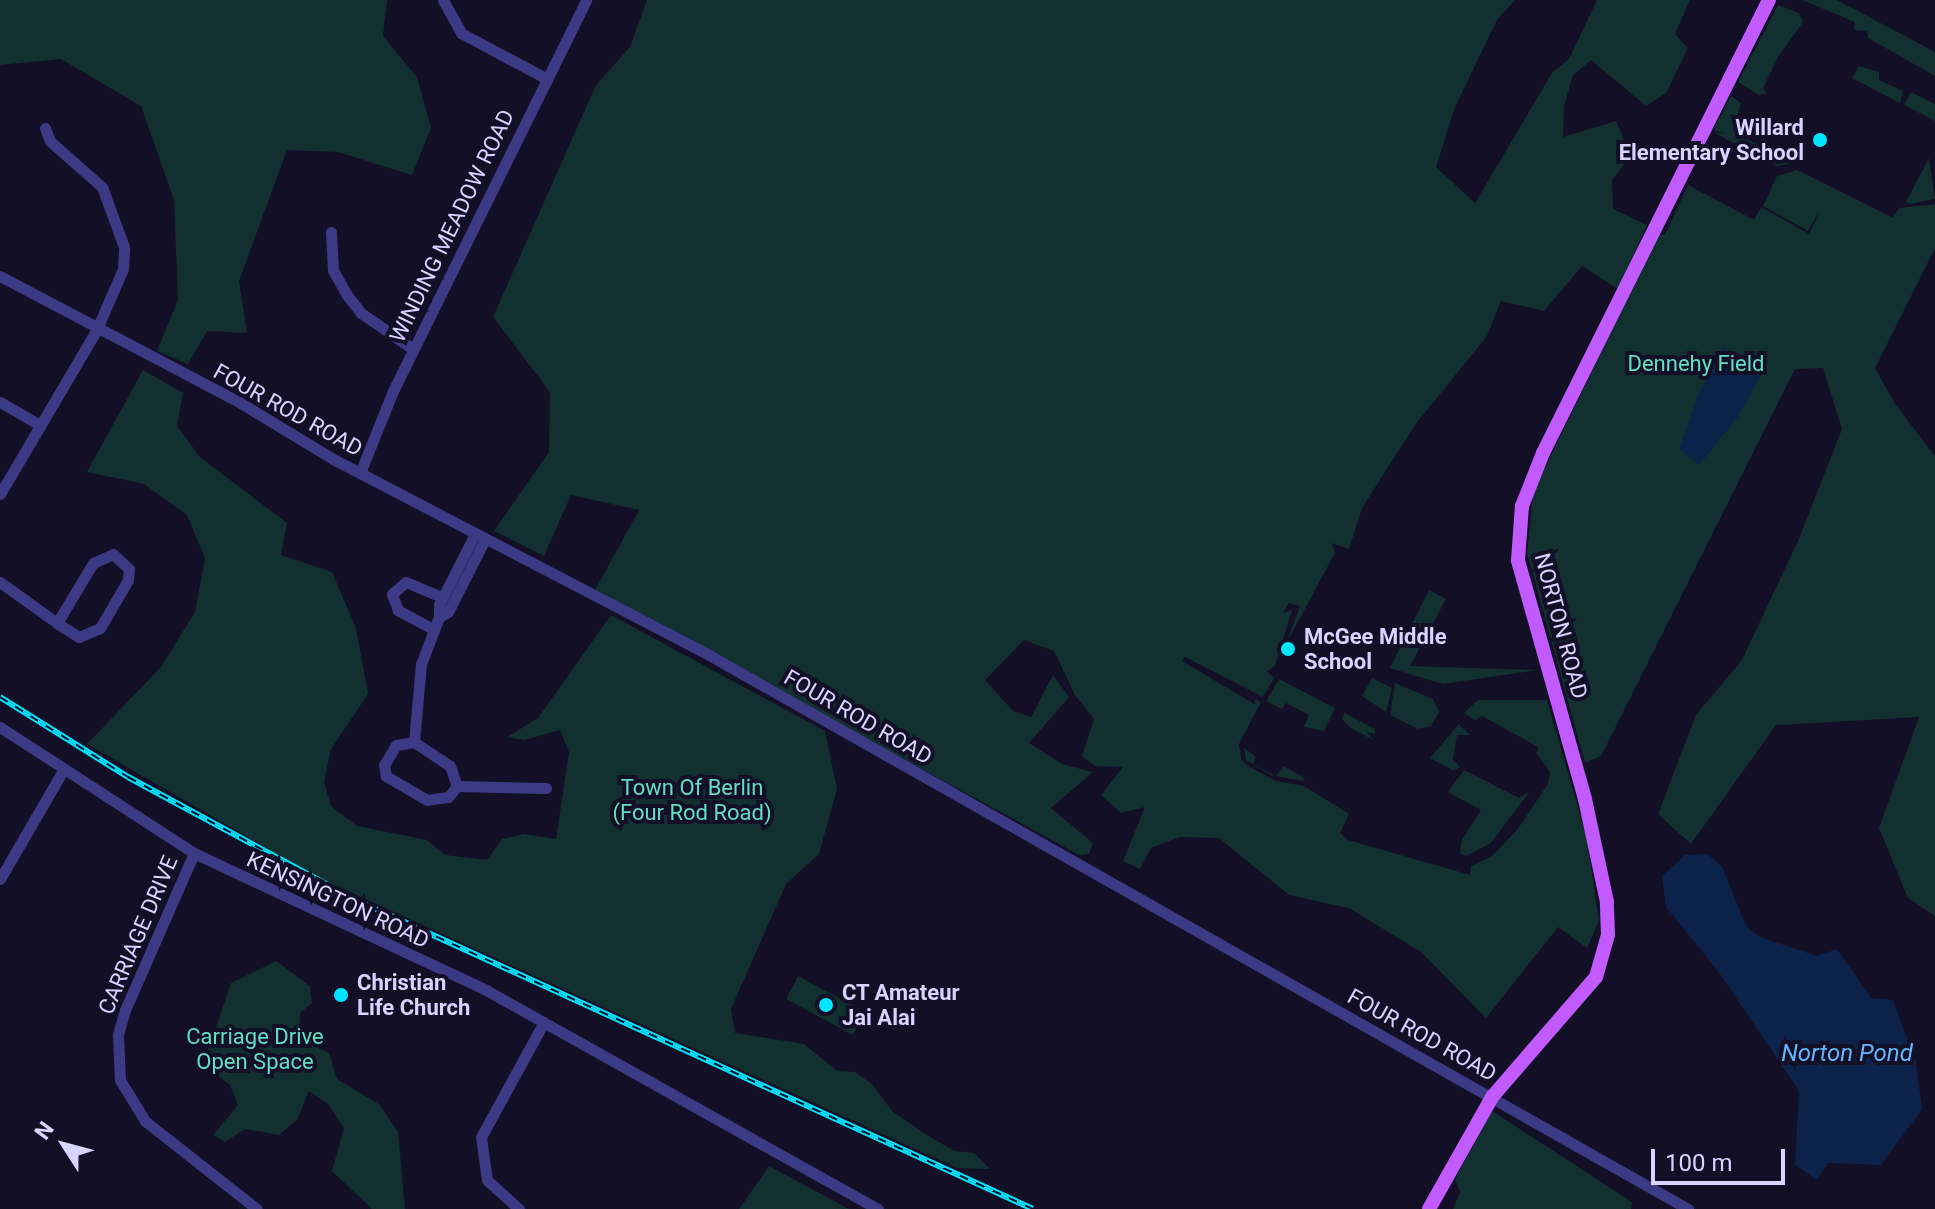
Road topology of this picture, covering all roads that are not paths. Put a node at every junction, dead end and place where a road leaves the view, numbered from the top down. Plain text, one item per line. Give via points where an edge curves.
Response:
1 (443, 0) edge
2 (586, 0) edge
3 (1769, 0) edge
4 (547, 79) junction
5 (45, 128) dead end
6 (331, 232) dead end
7 (0, 276) edge
8 (96, 331) junction
9 (413, 349) junction
10 (0, 402) edge
11 (40, 425) junction
12 (360, 473) junction
13 (0, 494) edge
14 (480, 536) junction
15 (0, 582) edge
16 (442, 597) junction
17 (439, 617) junction
18 (57, 623) junction
19 (433, 629) junction
20 (0, 727) edge
21 (414, 742) junction
22 (62, 772) junction
23 (457, 786) junction
24 (546, 788) dead end
25 (194, 853) junction
26 (0, 879) edge
27 (544, 1022) junction
28 (1492, 1097) junction
29 (257, 1209) edge
30 (519, 1209) edge
31 (878, 1209) edge
32 (1429, 1209) edge
33 (1688, 1209) edge

1 - 4 street via 461,33
2 - 4 street, WINDING MEADOW ROAD
3 - 28 main road, NORTON ROAD via 1527,488 1518,560 1585,799 1607,902 1608,935 1596,977 1584,995
4 - 9 street, WINDING MEADOW ROAD
5 - 8 street via 50,141 102,187 124,247 117,291
6 - 9 street via 333,270 347,295 361,313
7 - 8 street, FOUR ROD ROAD
8 - 11 street
8 - 12 street, FOUR ROD ROAD via 239,402
9 - 12 street, WINDING MEADOW ROAD
10 - 11 street
11 - 13 street
12 - 14 street, FOUR ROD ROAD
14 - 16 street
14 - 17 street via 448,612
14 - 28 street, FOUR ROD ROAD via 709,655
15 - 18 street
16 - 17 street
16 - 19 street via 406,582 392,594 398,610
17 - 19 street
18 - 18 street via 79,637 100,628 128,580 123,560 113,554 93,563
19 - 21 street via 421,664
20 - 22 street, KENSINGTON ROAD
21 - 23 street via 450,766
21 - 23 street via 396,745 387,754 386,776 427,800 448,797
22 - 25 street, KENSINGTON ROAD
22 - 26 street
23 - 24 street
25 - 27 street, KENSINGTON ROAD
25 - 29 street, CARRIAGE DRIVE via 125,1010 118,1035 120,1080 145,1121
27 - 30 street via 481,1137 487,1180
27 - 31 street, KENSINGTON ROAD
28 - 32 main road, NORTON ROAD
28 - 33 street, FOUR ROD ROAD

